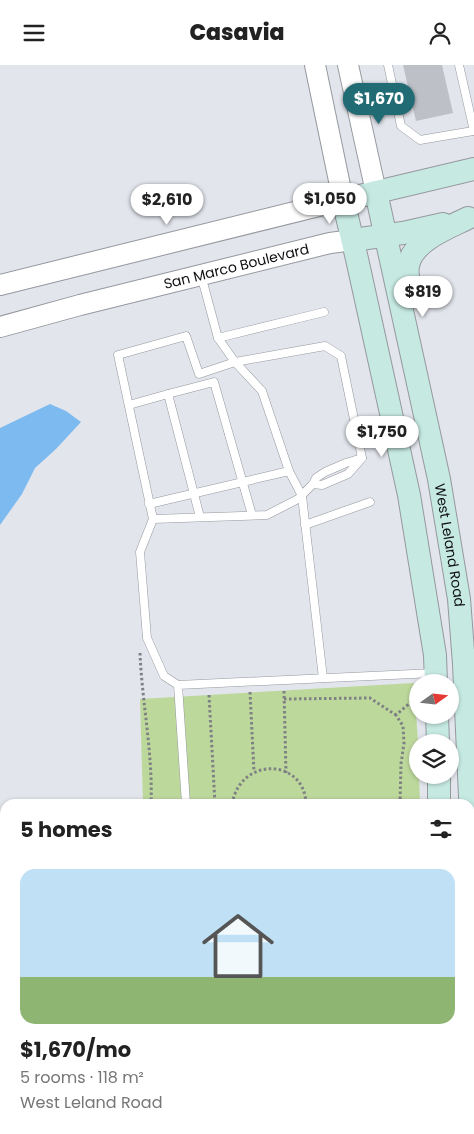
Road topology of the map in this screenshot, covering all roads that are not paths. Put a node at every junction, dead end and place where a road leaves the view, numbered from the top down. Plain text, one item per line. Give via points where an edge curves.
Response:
1 (315, 65) edge
2 (348, 65) edge
3 (388, 65) edge
4 (459, 65) edge
5 (474, 131) edge
6 (474, 169) edge
7 (376, 192) junction
8 (343, 200) junction
9 (471, 217) edge
10 (386, 236) junction
11 (353, 240) junction
12 (201, 275) junction
13 (0, 285) edge
14 (324, 312) dead end
15 (0, 327) edge
16 (218, 338) junction
17 (235, 362) junction
18 (199, 374) junction
19 (202, 385) junction
20 (168, 394) junction
21 (129, 405) junction
22 (289, 471) junction
23 (439, 479) junction
24 (243, 483) junction
25 (194, 494) junction
26 (409, 495) junction
27 (302, 496) junction
28 (370, 503) dead end
29 (149, 504) junction
30 (252, 515) junction
31 (200, 517) junction
32 (153, 519) junction
33 (305, 525) junction
34 (471, 664) edge
35 (411, 674) edge
36 (440, 674) edge
37 (323, 679) junction
38 (178, 685) junction
39 (456, 724) edge
40 (439, 784) edge
41 (186, 799) edge
42 (439, 799) edge
43 (460, 799) edge
44 (471, 799) edge

1 - 8 street
2 - 7 street, West Leland Road
3 - 5 lane via 401,126 420,140
4 - 5 lane
6 - 7 main road
7 - 8 main road
7 - 10 main road, West Leland Road
8 - 11 main road
8 - 13 street
9 - 10 main road, San Marco Boulevard
9 - 23 main road via 424,243 416,250 408,266 434,397
10 - 11 main road, San Marco Boulevard
10 - 23 main road, West Leland Road
11 - 12 street, San Marco Boulevard
11 - 26 main road
12 - 15 street, San Marco Boulevard
12 - 16 lane
14 - 16 lane
16 - 17 lane
17 - 18 lane
17 - 22 lane via 262,391
17 - 27 lane via 325,345 341,355 362,458 325,472
18 - 19 lane
18 - 21 lane via 186,336 118,355
19 - 20 lane
19 - 24 lane via 214,382
20 - 21 lane
20 - 25 lane
21 - 29 lane
22 - 24 lane
22 - 27 lane
23 - 34 main road, West Leland Road
24 - 25 lane
24 - 30 lane
25 - 29 lane
25 - 31 lane
26 - 34 main road via 428,519 446,639 452,657
26 - 36 main road
27 - 30 lane via 267,515
27 - 33 lane
28 - 33 lane
29 - 32 lane
30 - 31 lane
31 - 32 lane
32 - 38 lane via 140,552 148,638 164,676
33 - 37 lane
34 - 44 main road, West Leland Road
35 - 37 lane
37 - 38 lane
38 - 41 lane
39 - 43 main road
40 - 42 main road

